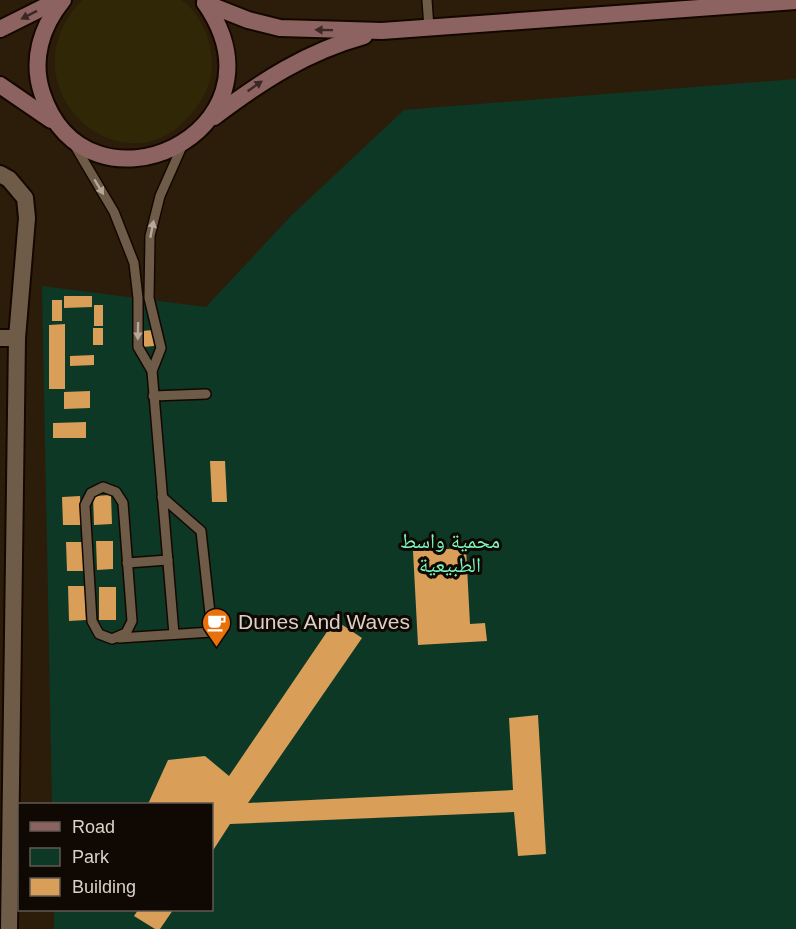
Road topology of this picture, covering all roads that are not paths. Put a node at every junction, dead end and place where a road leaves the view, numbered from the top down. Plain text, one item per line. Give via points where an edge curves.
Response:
1 (58, 0) edge
2 (63, 0) edge
3 (427, 0) edge
4 (796, 1) edge
5 (204, 2) edge
6 (648, 6) edge
7 (429, 28) junction
8 (0, 29) edge
9 (382, 31) junction
10 (0, 85) edge
11 (208, 121) junction
12 (64, 131) junction
13 (183, 144) junction
14 (0, 174) edge
15 (137, 287) junction
16 (149, 288) junction
17 (0, 338) edge
18 (17, 338) junction
19 (152, 371) junction
20 (206, 394) dead end
21 (153, 396) junction
22 (162, 497) junction
23 (7, 512) edge
24 (168, 560) junction
25 (127, 563) junction
26 (174, 634) junction
27 (119, 638) junction
28 (9, 929) edge

1 -> 8 main road
2 - 12 main road via 42,35 37,58 46,105
3 - 7 lane
4 - 6 main road
9 -> 5 main road via 280,28
5 - 11 main road via 219,25 226,49 220,99
6 - 7 main road
7 - 9 main road
11 -> 9 main road via 301,58
10 - 12 main road
11 - 13 main road
12 - 13 main road via 90,149 113,157 137,159
12 -> 15 lane via 119,223 134,263
16 -> 13 lane via 148,250 153,222
14 - 18 street via 25,198 27,218
15 - 16 lane
15 -> 19 lane via 138,347
16 - 19 lane via 161,348
17 - 18 street
18 - 23 street
19 - 21 lane
20 - 21 lane
21 - 22 lane
22 - 24 lane
22 - 26 lane via 201,531 212,632
23 - 28 street
24 - 25 lane
24 - 26 lane
25 - 27 lane via 132,621
25 - 27 lane via 120,497 110,488 97,489 85,505 93,621 105,638
26 - 27 lane

